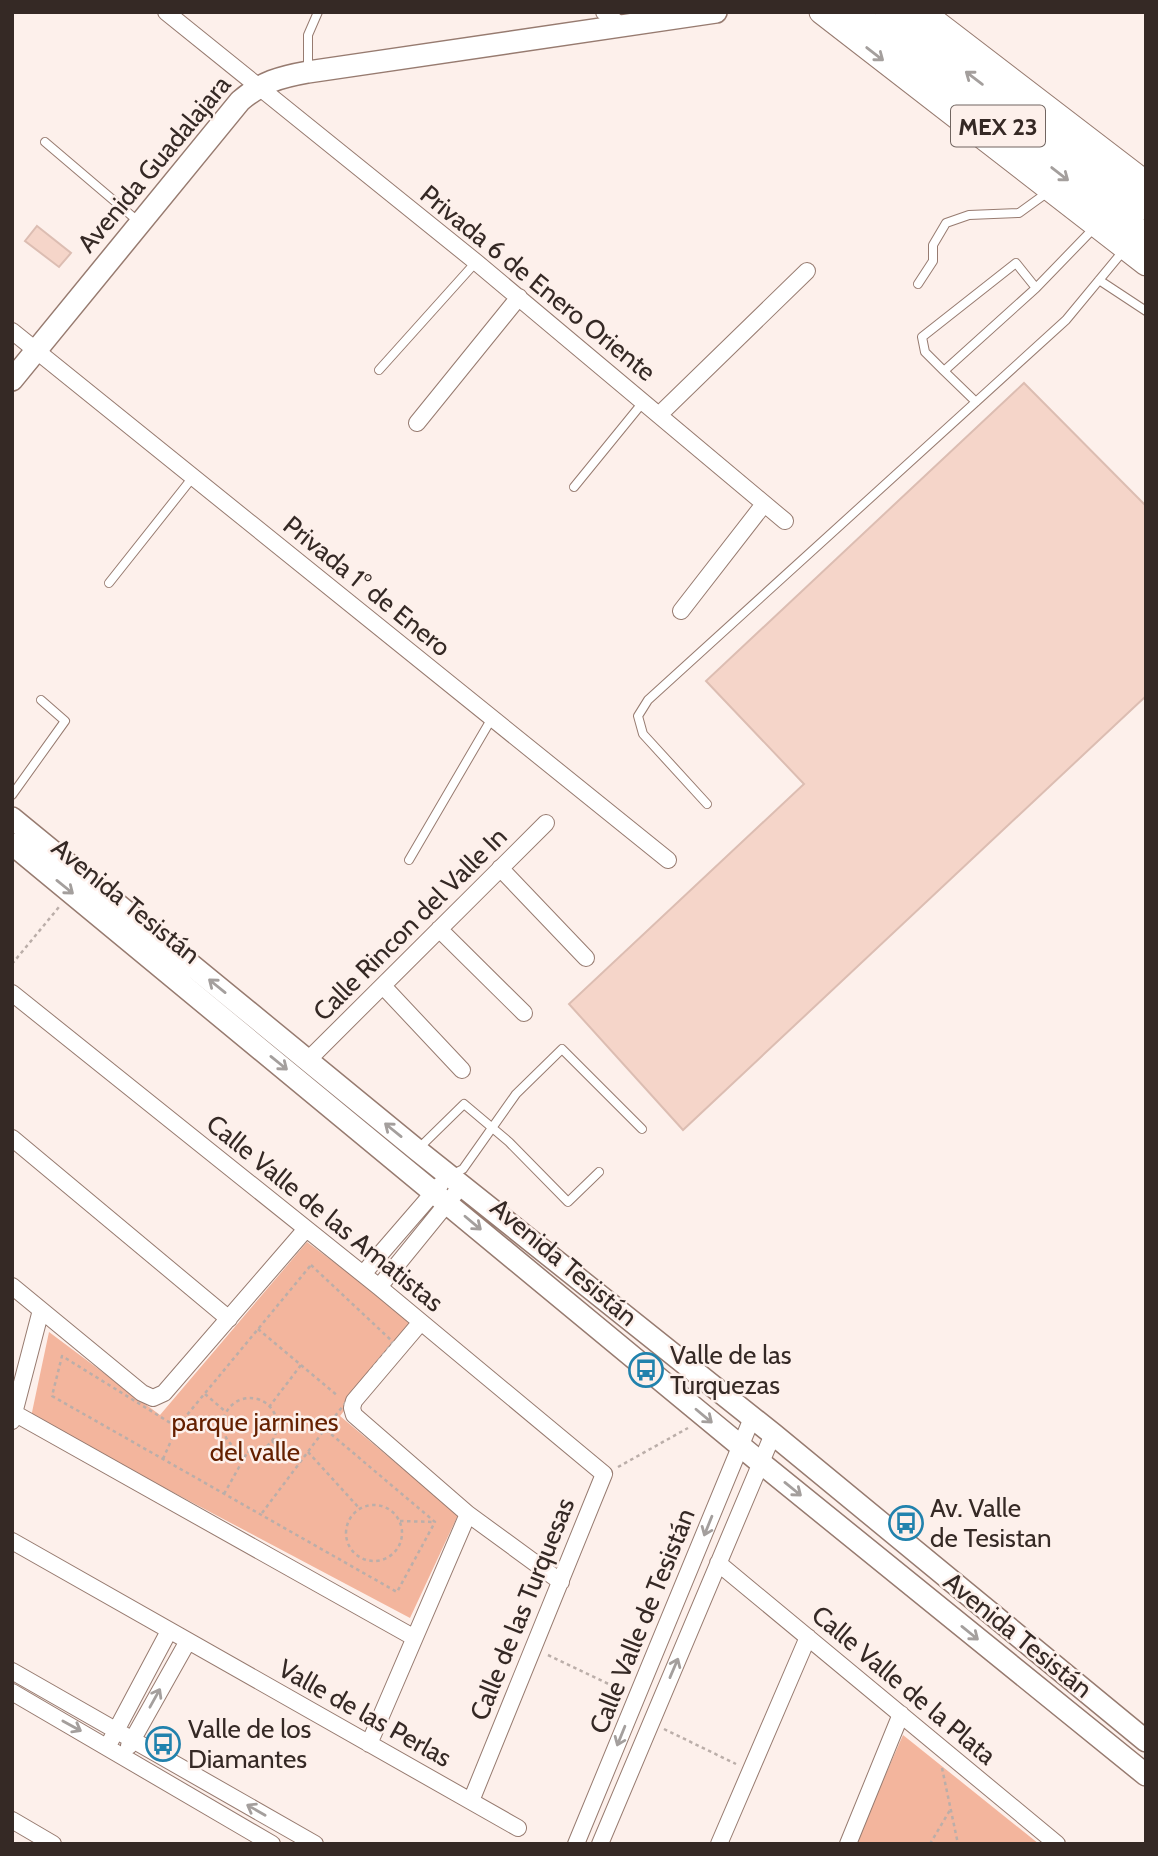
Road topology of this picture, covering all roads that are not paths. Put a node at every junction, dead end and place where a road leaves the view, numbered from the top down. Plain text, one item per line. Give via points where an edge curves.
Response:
1 (166, 12) edge
2 (318, 12) edge
3 (716, 12) edge
4 (821, 12) edge
5 (851, 12) edge
6 (888, 12) edge
7 (923, 12) edge
8 (612, 19) edge
9 (308, 72) junction
10 (257, 87) junction
11 (45, 142) dead end
12 (1050, 190) junction
13 (1133, 215) edge
14 (139, 222) junction
15 (476, 262) junction
16 (1146, 264) edge
17 (807, 271) dead end
18 (1099, 280) junction
19 (918, 284) dead end
20 (1036, 288) junction
21 (519, 297) junction
22 (1146, 311) edge
23 (12, 331) edge
24 (36, 351) junction
25 (379, 370) dead end
26 (944, 371) junction
27 (12, 380) edge
28 (644, 401) junction
29 (976, 402) junction
30 (660, 414) junction
31 (417, 424) dead end
32 (193, 477) junction
33 (574, 487) dead end
34 (764, 504) junction
35 (785, 521) dead end
36 (108, 583) dead end
37 (681, 611) dead end
38 (41, 700) dead end
39 (492, 717) junction
40 (12, 795) edge
41 (707, 804) dead end
42 (12, 818) edge
43 (546, 823) dead end
44 (12, 844) edge
45 (409, 860) dead end
46 (668, 860) dead end
47 (500, 868) junction
48 (439, 929) junction
49 (586, 958) dead end
50 (383, 986) junction
51 (12, 993) edge
52 (524, 1013) dead end
53 (308, 1060) junction
54 (462, 1070) dead end
55 (494, 1129) junction
56 (642, 1129) dead end
57 (12, 1138) edge
58 (417, 1150) junction
59 (599, 1172) dead end
60 (452, 1184) junction
61 (306, 1229) junction
62 (363, 1275) junction
63 (12, 1286) edge
64 (379, 1287) junction
65 (41, 1310) junction
66 (229, 1319) junction
67 (421, 1322) junction
68 (13, 1417) edge
69 (752, 1418) junction
70 (773, 1434) junction
71 (741, 1446) junction
72 (761, 1463) junction
73 (604, 1475) joint
74 (468, 1514) junction
75 (12, 1541) edge
76 (718, 1563) junction
77 (561, 1582) junction
78 (169, 1630) junction
79 (412, 1637) junction
80 (808, 1637) junction
81 (187, 1641) junction
82 (12, 1671) edge
83 (12, 1692) edge
84 (901, 1714) junction
85 (116, 1730) junction
86 (132, 1739) junction
87 (1146, 1741) edge
88 (369, 1744) junction
89 (107, 1746) junction
90 (123, 1756) junction
91 (1146, 1775) edge
92 (471, 1801) junction
93 (12, 1820) edge
94 (518, 1828) dead end
95 (53, 1844) edge
96 (272, 1844) edge
97 (315, 1844) edge
98 (576, 1844) edge
99 (600, 1844) edge
100 (719, 1844) edge
101 (848, 1844) edge
102 (1058, 1844) edge

1 - 10 street, Privada 6 de Enero Oriente
2 - 9 lane via 308,35
3 - 8 street, Avenida Guadalajara
4 -> 12 main road
5 -> 13 main road, MEX 23
13 -> 6 main road, MEX 23
7 - 13 main road
8 - 9 street, Avenida Guadalajara
9 - 10 street, Avenida Guadalajara via 273,78
10 - 14 street, Avenida Guadalajara via 240,101
10 - 15 street, Privada 6 de Enero Oriente
11 - 14 lane
12 - 13 main road
12 - 19 lane via 1019,213 969,215 946,223 933,245 933,261
13 - 16 main road
13 - 18 lane
13 - 20 lane
14 - 24 street, Avenida Guadalajara
15 - 21 street, Privada 6 de Enero Oriente
15 - 25 lane
17 - 30 street
18 - 22 lane
18 - 29 lane via 1066,320
20 - 26 lane
20 - 26 lane via 1016,263 922,337 925,352
21 - 28 street, Privada 6 de Enero Oriente
21 - 31 street
23 - 24 street, Privada 1° de Enero
24 - 27 street, Avenida Guadalajara
24 - 32 street, Privada 1° de Enero
26 - 29 lane
28 - 30 street, Privada 6 de Enero Oriente
28 - 33 lane
29 - 41 lane via 648,700 638,716 643,734
30 - 34 street, Privada 6 de Enero Oriente
32 - 36 lane
32 - 39 street, Privada 1° de Enero
34 - 35 street, Privada 6 de Enero Oriente
34 - 37 street
38 - 40 lane via 65,721
39 - 45 lane
39 - 46 street, Privada 1° de Enero
53 -> 42 street, Avenida Tesistán
43 - 47 street, Calle Rincon del Valle In
44 -> 60 street, Avenida Tesistán
47 - 48 street, Calle Rincon del Valle In
47 - 49 street
48 - 50 street, Calle Rincon del Valle In
48 - 52 street
50 - 53 street, Calle Rincon del Valle In
50 - 54 street
51 - 61 street, Calle Valle de las Amatistas
58 -> 53 street, Avenida Tesistán
55 - 56 lane via 516,1094 562,1049
55 - 58 lane via 464,1104
55 - 59 lane via 568,1202
55 - 60 lane
57 - 66 street
58 - 60 street, Avenida Tesistán
60 - 62 street
60 - 64 street
60 - 69 street, Avenida Tesistán
60 -> 71 street, Avenida Tesistán
61 - 62 street, Calle Valle de las Amatistas
61 - 66 street
62 - 64 street, Calle Valle de las Amatistas
63 - 65 street
64 - 67 street, Calle Valle de las Amatistas
65 - 66 street via 153,1398 164,1393
65 - 68 street
67 - 73 street, Calle Valle de las Amatistas
67 - 74 street via 352,1408 354,1415
68 - 79 street
69 - 70 street, Avenida Tesistán
69 - 71 street, Calle Valle de Tesistán
70 - 72 street, Calle Valle de Tesistán
70 - 87 street, Avenida Tesistán
71 - 72 street, Avenida Tesistán
71 -> 98 street, Calle Valle de Tesistán
72 - 76 street, Calle Valle de Tesistán
72 -> 91 street, Avenida Tesistán
73 - 77 street, Calle de las Turquesas
74 - 77 street
74 - 79 street
75 - 78 street, Valle de las Perlas
76 - 80 street, Calle Valle de la Plata
99 -> 76 street, Calle Valle de Tesistán
77 - 92 street, Calle de las Turquesas
78 - 81 street, Valle de las Perlas
78 - 85 street
79 - 88 street
80 - 84 street, Calle Valle de la Plata
80 - 100 street
86 -> 81 street
81 - 88 street, Valle de las Perlas
82 - 85 street
83 -> 89 street
84 - 101 street
84 - 102 street, Calle Valle de la Plata
85 - 86 street
85 - 89 street
86 - 90 street
97 -> 86 street
88 - 92 street, Valle de las Perlas
89 - 90 street
90 - 96 street
92 - 94 street, Valle de las Perlas
93 - 95 street

